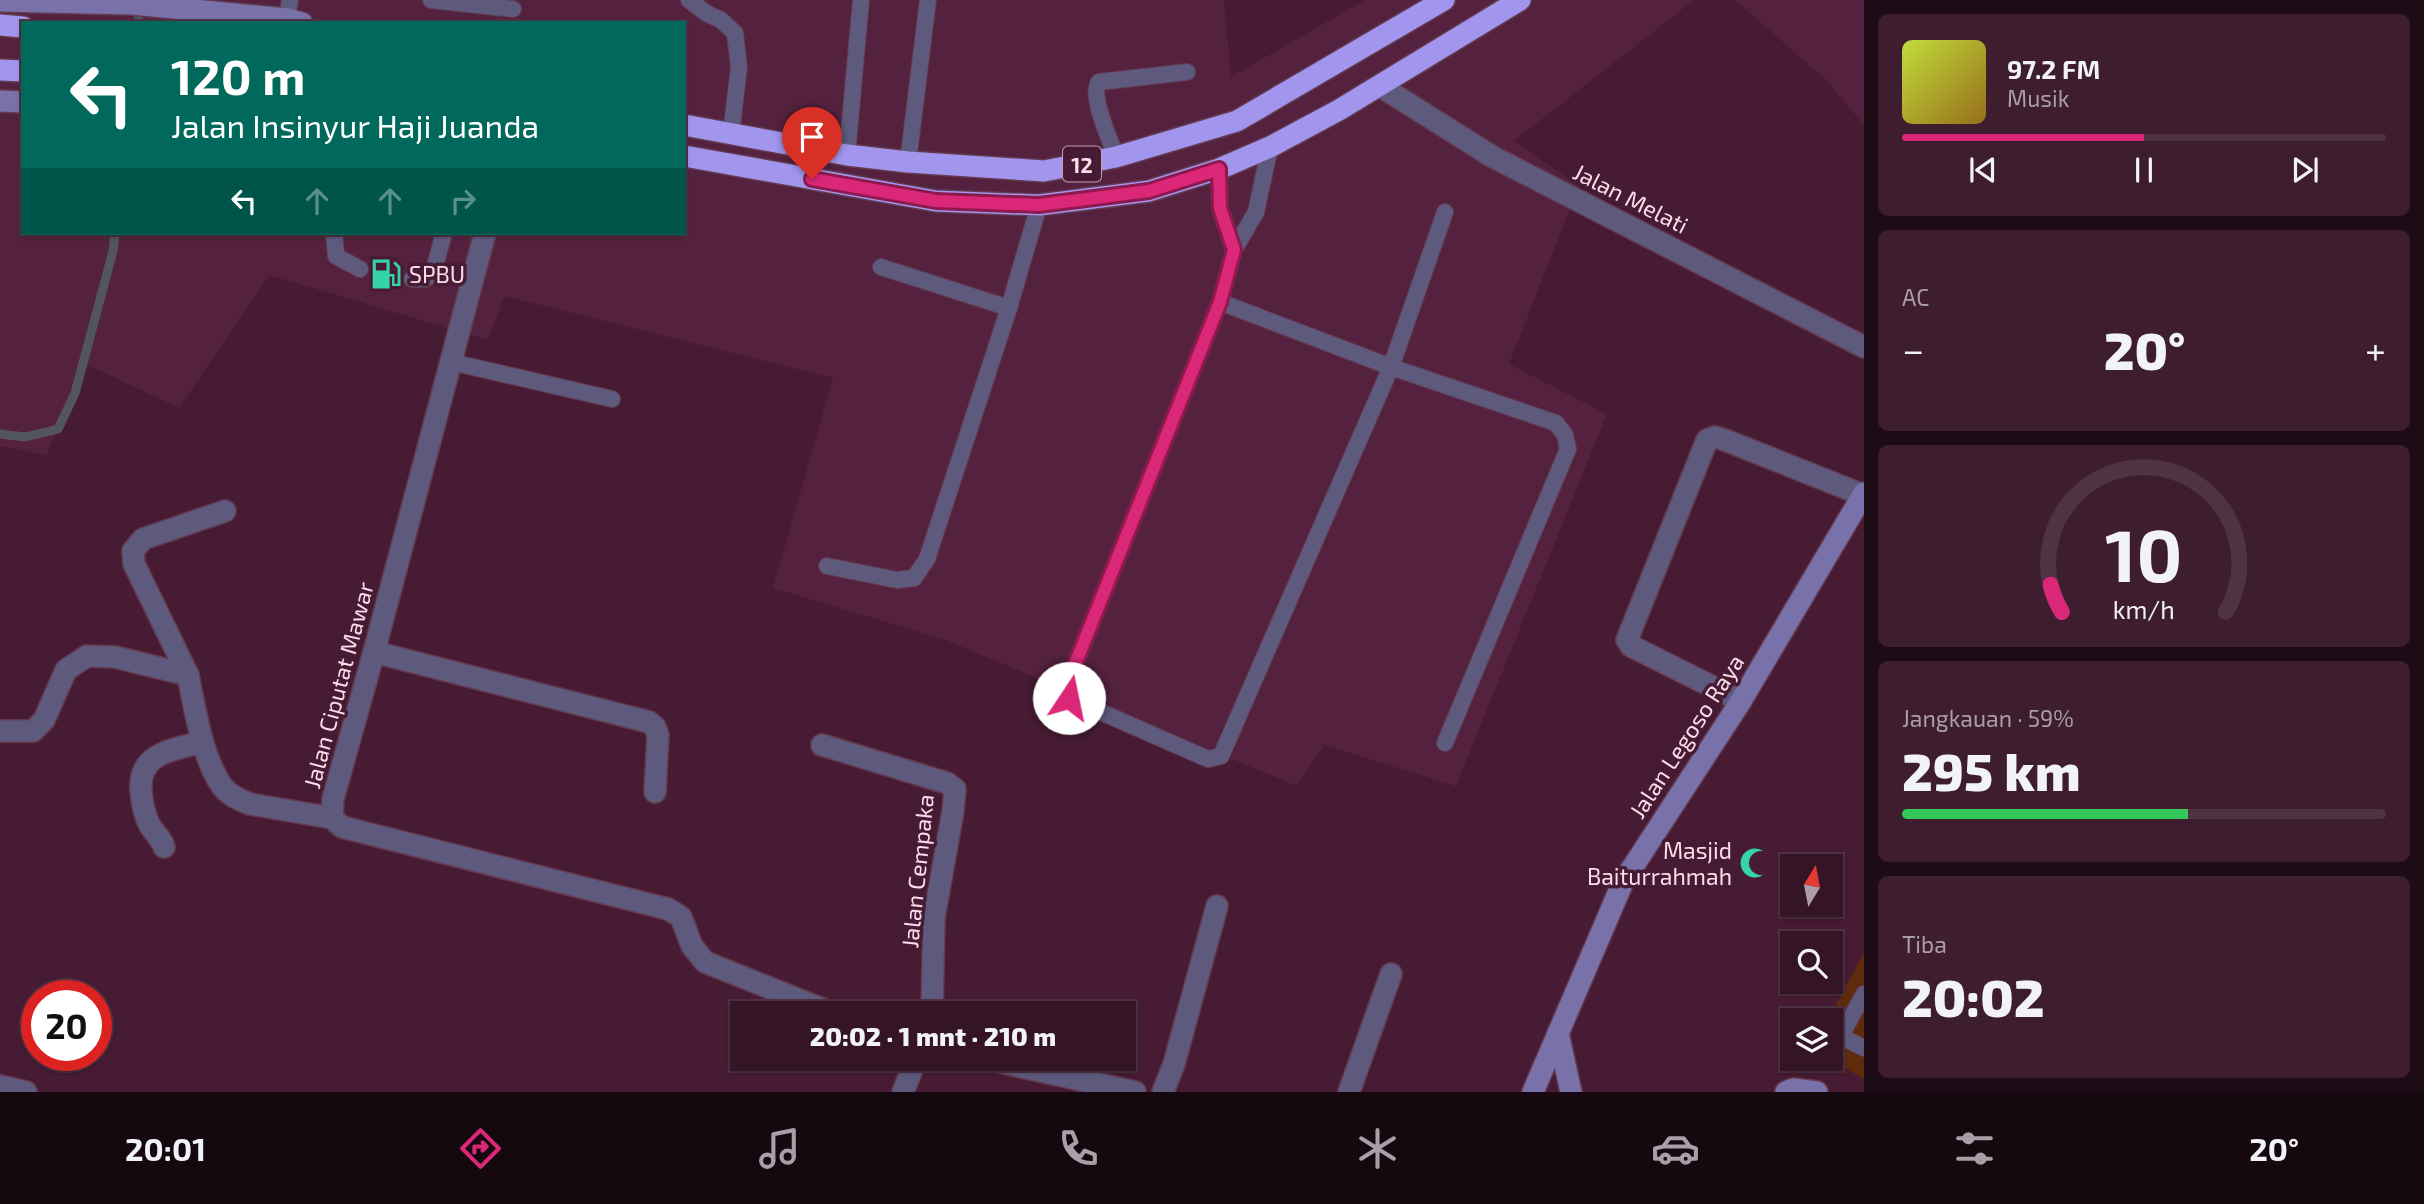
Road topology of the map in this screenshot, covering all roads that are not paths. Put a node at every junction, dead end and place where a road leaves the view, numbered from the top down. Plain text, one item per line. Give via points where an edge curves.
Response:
1 (431, 0) edge
2 (690, 0) edge
3 (861, 0) edge
4 (928, 0) edge
5 (1444, 0) edge
6 (1520, 0) edge
7 (0, 1) edge
8 (513, 11) edge
9 (293, 14) edge
10 (0, 25) edge
11 (21, 27) edge
12 (0, 70) edge
13 (21, 71) edge
14 (1187, 72) dead end
15 (1380, 86) junction
16 (0, 101) edge
17 (21, 102) edge
18 (686, 125) edge
19 (730, 134) junction
20 (1270, 147) junction
21 (847, 155) junction
22 (686, 156) edge
23 (1116, 157) junction
24 (908, 162) junction
25 (1219, 169) junction
26 (1039, 205) junction
27 (1445, 212) dead end
28 (334, 235) edge
29 (443, 235) edge
30 (484, 235) edge
31 (1234, 250) junction
32 (881, 267) dead end
33 (360, 269) dead end
34 (412, 279) dead end
35 (1220, 302) junction
36 (1009, 308) junction
37 (1864, 347) edge
38 (451, 362) junction
39 (1391, 367) junction
40 (612, 399) dead end
41 (1863, 494) edge
42 (225, 512) dead end
43 (827, 566) dead end
44 (374, 653) junction
45 (188, 675) junction
46 (1741, 701) junction
47 (0, 731) edge
48 (202, 742) junction
49 (1445, 743) dead end
50 (822, 745) dead end
51 (655, 792) dead end
52 (332, 818) junction
53 (164, 847) dead end
54 (1217, 906) dead end
55 (1391, 974) dead end
56 (1864, 994) edge
57 (802, 1001) edge
58 (932, 1001) edge
59 (1558, 1033) junction
60 (1864, 1048) edge
61 (911, 1071) edge
62 (1040, 1071) edge
63 (0, 1086) edge
64 (26, 1092) edge
65 (903, 1092) edge
66 (1135, 1092) edge
67 (1163, 1092) edge
68 (1349, 1092) edge
69 (1533, 1092) edge
70 (1571, 1092) edge
71 (1786, 1092) edge
72 (1817, 1092) edge

1 - 8 lane
2 - 19 lane via 735,33 739,67
3 - 21 lane
4 - 24 lane
5 - 23 highway, 12 via 1237,121
6 - 15 highway, 12
7 - 9 street
10 - 11 highway
12 - 13 highway
14 - 23 lane via 1099,82 1096,91 1101,114
15 - 20 highway, 12
15 - 37 street, Jalan Melati via 1493,158
16 - 17 street
18 - 19 highway, 12
19 - 21 highway, 12
20 - 25 highway, 12
20 - 31 lane via 1256,212
21 - 24 highway, 12
22 - 26 highway, 12 via 936,201
23 - 24 highway, 12 via 1044,171
25 - 26 highway, 12 via 1149,191
25 - 31 lane via 1220,208
26 - 36 lane
27 - 39 lane
28 - 33 lane via 337,256
29 - 34 lane via 433,272 425,279
30 - 38 street, Jalan Ciputat Mawar
31 - 35 lane
32 - 36 lane
35 - 39 lane
35 - 39 lane via 1066,687 1069,698 1208,759 1221,756
36 - 43 lane via 927,559 914,578 897,580
38 - 40 lane
38 - 44 street, Jalan Ciputat Mawar
39 - 49 lane via 1556,423 1569,449
41 - 46 street, Jalan Legoso Raya
41 - 46 street via 1725,440 1707,440 1627,640
42 - 45 street via 143,539 133,551 134,564
44 - 51 street via 649,722 658,735
44 - 52 street, Jalan Ciputat Mawar via 333,799
45 - 47 street via 115,657 87,656 66,670 44,720 33,731
45 - 48 street
46 - 59 street, Jalan Legoso Raya via 1623,882
48 - 52 street via 223,788 237,799
48 - 53 street via 149,761 140,776 149,824
50 - 58 street, Jalan Cempaka via 947,782 955,789 934,918
52 - 57 street, Jalan Ciputat Mawar via 342,827 668,909 681,917 692,946 705,962
54 - 67 street
55 - 68 street
56 - 60 lane via 1843,1032 1846,1039
59 - 69 street, Jalan Legoso Raya
59 - 70 street
61 - 65 street
62 - 66 street
63 - 64 street
71 - 72 street

